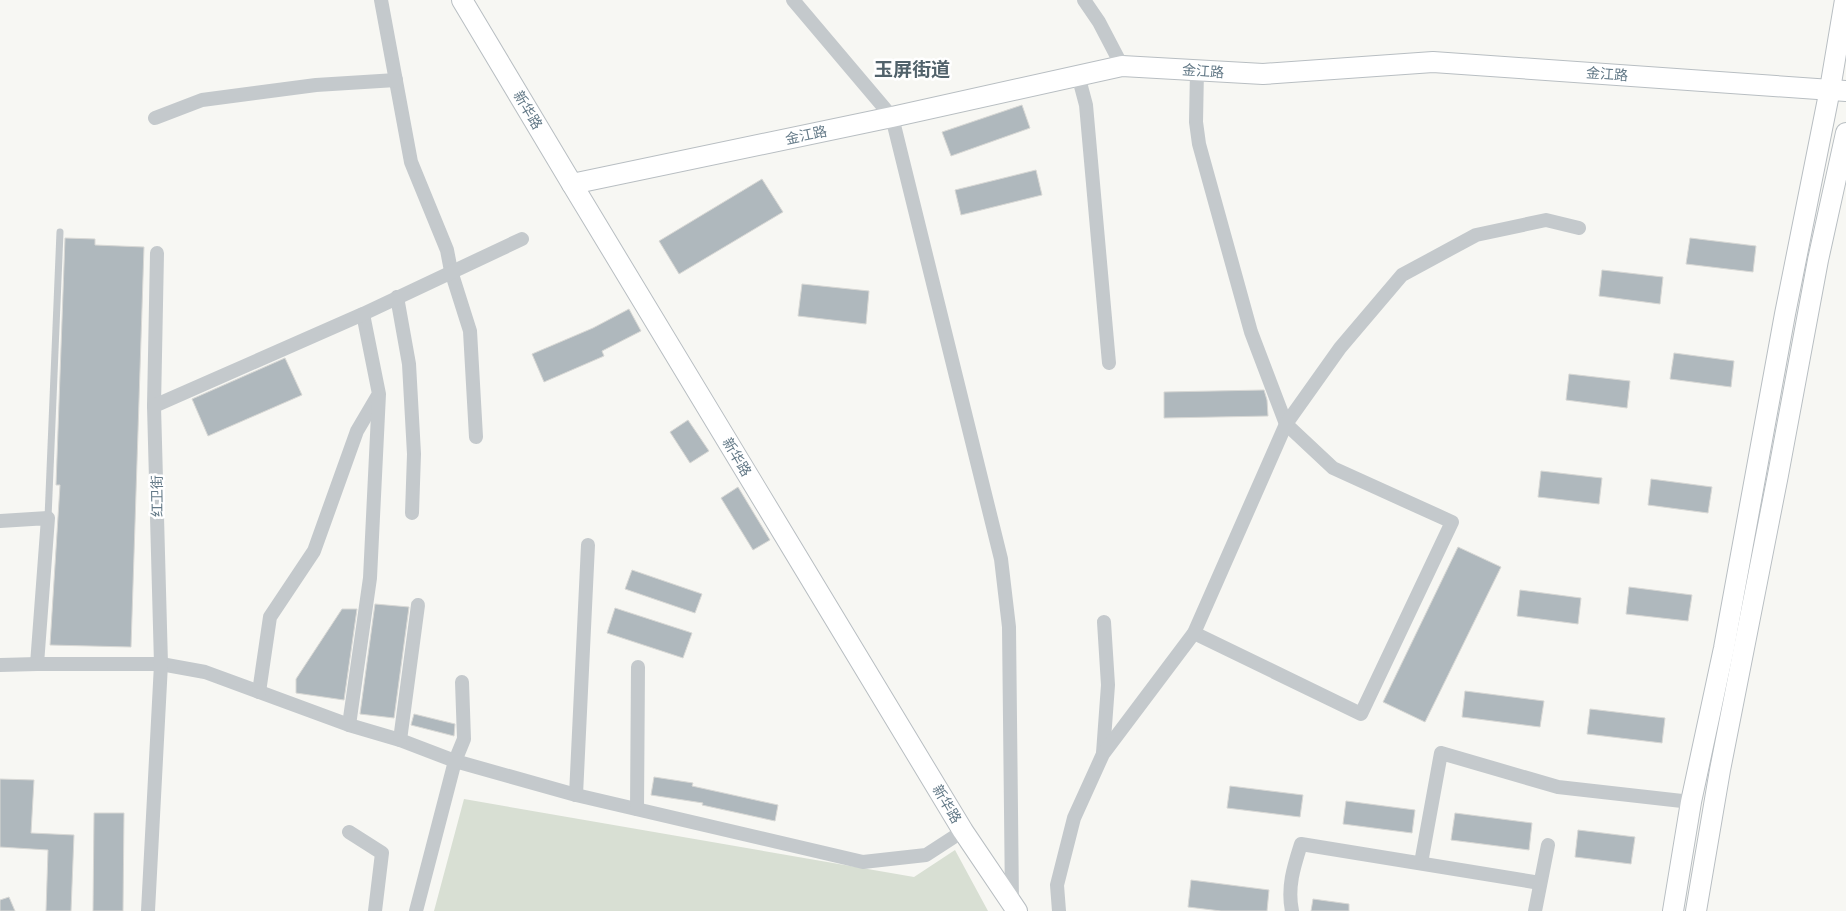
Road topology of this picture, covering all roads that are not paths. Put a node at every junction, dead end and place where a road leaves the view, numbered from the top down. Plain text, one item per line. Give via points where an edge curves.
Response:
1 (381, 0) edge
2 (462, 0) edge
3 (1084, 0) edge
4 (1845, 0) edge
5 (796, 2) edge
6 (1122, 66) junction
7 (1197, 70) junction
8 (1078, 76) junction
9 (396, 80) junction
10 (1838, 90) edge
11 (892, 117) junction
12 (154, 118) dead end
13 (1846, 133) edge
14 (572, 184) junction
15 (1580, 228) dead end
16 (60, 232) dead end
17 (522, 238) dead end
18 (157, 254) dead end
19 (451, 271) junction
20 (396, 298) junction
21 (363, 314) junction
22 (1109, 363) dead end
23 (379, 394) junction
24 (154, 406) junction
25 (1286, 424) junction
26 (476, 437) dead end
27 (412, 513) dead end
28 (48, 518) junction
29 (0, 521) edge
30 (588, 545) dead end
31 (418, 605) dead end
32 (1104, 622) dead end
33 (1194, 633) junction
34 (37, 664) junction
35 (161, 664) junction
36 (0, 665) edge
37 (638, 668) dead end
38 (462, 682) dead end
39 (259, 692) junction
40 (348, 725) junction
41 (400, 740) junction
42 (1103, 754) junction
43 (455, 761) junction
44 (576, 795) junction
45 (1691, 802) junction
46 (637, 809) junction
47 (963, 831) junction
48 (349, 832) dead end
49 (1548, 845) dead end
50 (1421, 862) junction
51 (1540, 883) junction
52 (1011, 909) edge
53 (148, 911) edge
54 (375, 911) edge
55 (416, 911) edge
56 (1059, 911) edge
57 (1292, 911) edge
58 (1535, 911) edge
59 (1673, 911) edge
60 (1696, 911) edge

1 - 9 street
2 - 14 street, 新华路
3 - 6 street
4 - 10 street
5 - 11 street
6 - 7 street, 金江路
6 - 8 street, 金江路
7 - 10 street, 金江路 via 1263,74 1433,62
7 - 25 street via 1199,144 1251,332
8 - 11 street, 金江路
8 - 22 street via 1086,105
9 - 12 street via 316,85 202,100
9 - 19 street via 411,162 447,250
10 - 45 street via 1785,314 1724,648
11 - 14 street, 金江路
11 - 52 street via 1001,558 1010,627
13 - 60 street via 1818,260
14 - 47 street, 新华路
15 - 25 street via 1546,220 1476,235 1402,275 1340,348
16 - 28 lane
17 - 19 street
18 - 24 street, 红卫街
19 - 20 street
19 - 26 street via 470,331
20 - 21 street
20 - 27 street via 409,364 414,454
21 - 23 street
21 - 24 street
23 - 39 street via 358,431 314,551 270,617
23 - 40 street via 370,578
24 - 35 street, 红卫街
25 - 33 street
25 - 33 street via 1333,468 1452,522 1361,714
28 - 29 street
28 - 34 street
30 - 44 street
31 - 41 street
32 - 42 street via 1108,685
33 - 42 street
34 - 35 street
34 - 36 street
35 - 39 street via 205,672
35 - 53 street, 红卫街
37 - 46 street
38 - 43 street via 464,739
39 - 40 street
40 - 41 street
41 - 43 street
42 - 56 street via 1074,818 1057,885
43 - 44 street
43 - 55 street
44 - 46 street
45 - 50 street via 1558,787 1441,753
45 - 59 street
46 - 47 street via 863,862 926,855
47 - 52 street, 新华路
48 - 54 street via 382,853
49 - 51 street
50 - 51 street
50 - 57 street via 1301,844 1292,875 1289,900
51 - 58 street

